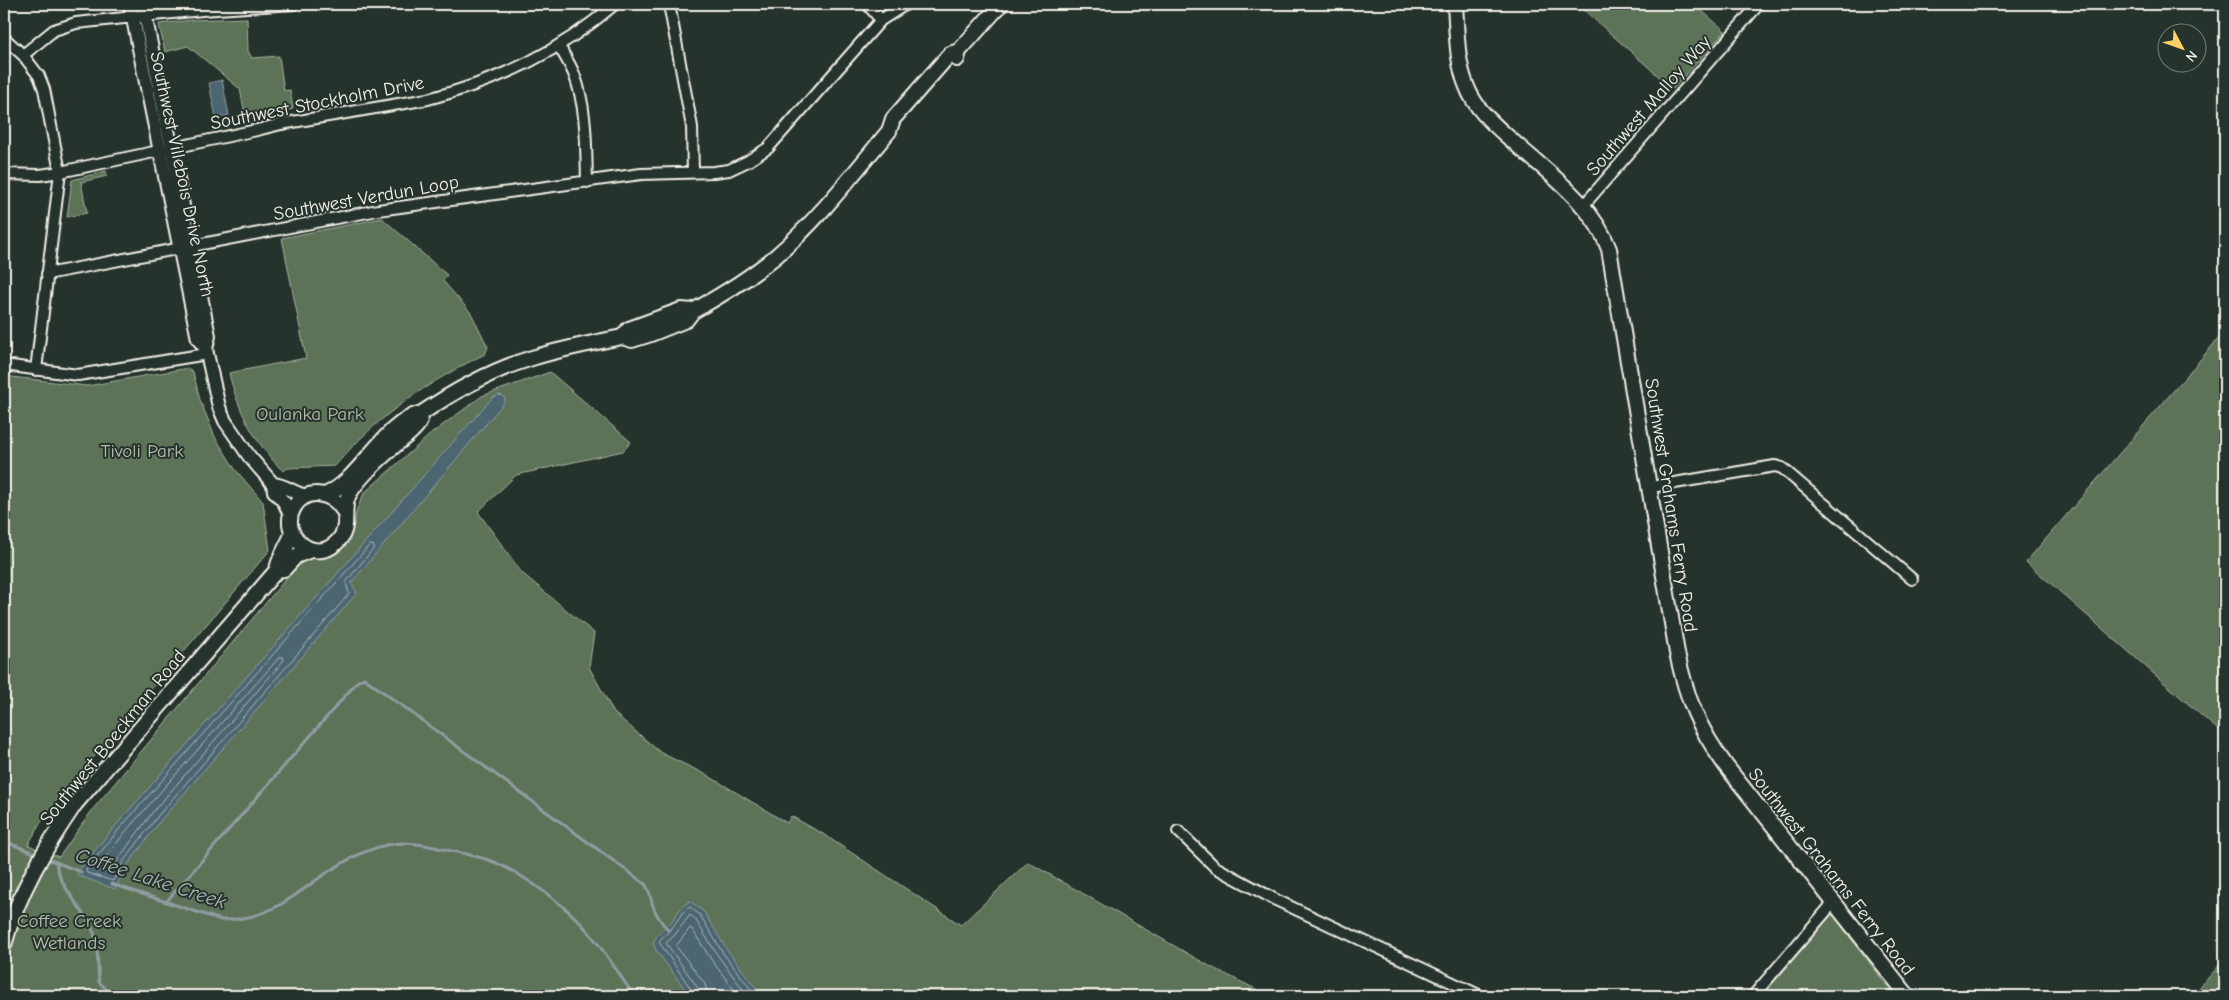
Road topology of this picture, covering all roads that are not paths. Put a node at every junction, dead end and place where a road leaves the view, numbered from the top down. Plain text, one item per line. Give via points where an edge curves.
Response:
1 (293, 4) edge
2 (615, 4) edge
3 (669, 4) edge
4 (867, 4) edge
5 (906, 4) edge
6 (1001, 4) edge
7 (1455, 4) edge
8 (1759, 4) edge
9 (144, 9) edge
10 (131, 10) edge
11 (881, 20) junction
12 (4, 38) edge
13 (559, 46) junction
14 (24, 55) junction
15 (172, 148) junction
16 (158, 151) junction
17 (60, 172) junction
18 (692, 172) junction
19 (4, 174) edge
20 (587, 182) junction
21 (1583, 206) junction
22 (186, 248) junction
23 (47, 274) junction
24 (207, 352) junction
25 (4, 365) edge
26 (36, 370) junction
27 (422, 413) junction
28 (273, 484) junction
29 (1650, 487) junction
30 (325, 495) junction
31 (307, 496) junction
32 (343, 510) junction
33 (290, 515) junction
34 (292, 534) junction
35 (311, 550) junction
36 (277, 570) junction
37 (1912, 579) dead end
38 (1178, 832) dead end
39 (1834, 902) junction
40 (4, 945) edge
41 (1480, 996) edge
42 (1753, 996) edge
43 (1908, 996) edge

1 - 9 street
2 - 13 street, Southwest Stockholm Drive
3 - 18 street via 690,118
4 - 11 street
5 - 11 street, Southwest Verdun Loop
6 - 27 main road, Southwest Boeckman Road via 900,126 889,131 817,215 753,275 692,311 686,320 632,340 622,337 511,365 450,395
7 - 21 main road, Southwest Grahams Ferry Road via 1460,64 1473,100 1491,122
8 - 21 street, Southwest Malloy Way
9 - 10 street
9 - 15 street, Southwest Villebois Drive North
10 - 14 street via 62,26
10 - 16 street, Southwest Villebois Drive North
11 - 18 street, Southwest Verdun Loop via 768,148 729,170
12 - 14 street
13 - 15 street, Southwest Stockholm Drive via 520,68 452,93 281,124
13 - 20 street via 578,89 586,141
14 - 17 street via 44,89
15 - 16 street, Southwest Stockholm Drive
15 - 22 street, Southwest Villebois Drive North
16 - 17 street, Southwest Stockholm Drive
16 - 22 street, Southwest Villebois Drive North
17 - 19 street, Southwest Stockholm Drive
17 - 23 street
18 - 20 street, Southwest Verdun Loop via 641,174
20 - 22 street, Southwest Verdun Loop via 378,210
21 - 29 main road, Southwest Grahams Ferry Road via 1600,227 1609,249
22 - 23 street, Southwest Verdun Loop
22 - 24 street, Southwest Villebois Drive North via 198,339
23 - 26 street
24 - 26 street via 99,373 78,375
24 - 28 street, Southwest Villebois Drive North via 225,421 248,456
25 - 26 street
27 - 30 main road, Southwest Boeckman Road via 412,416 370,454 344,485
27 - 32 main road, Southwest Boeckman Road via 418,424 351,491
28 - 31 street, Southwest Villebois Drive North
28 - 33 street, Southwest Villebois Drive North
29 - 37 street via 1774,466 1782,468
29 - 39 main road, Southwest Grahams Ferry Road via 1677,653 1695,716 1726,766
30 - 31 main road, Southwest Boeckman Road
30 - 32 main road via 337,501
31 - 33 main road via 298,502
32 - 35 main road, Southwest Boeckman Road via 345,528 337,542 323,550
33 - 34 main road
34 - 35 main road via 298,543
34 - 36 main road, Southwest Boeckman Road via 277,563
35 - 36 main road, Southwest Boeckman Road via 296,556 284,569
36 - 40 main road, Southwest Boeckman Road via 64,820 20,898
38 - 41 street via 1215,867 1276,900
39 - 42 street
39 - 43 main road, Southwest Grahams Ferry Road

